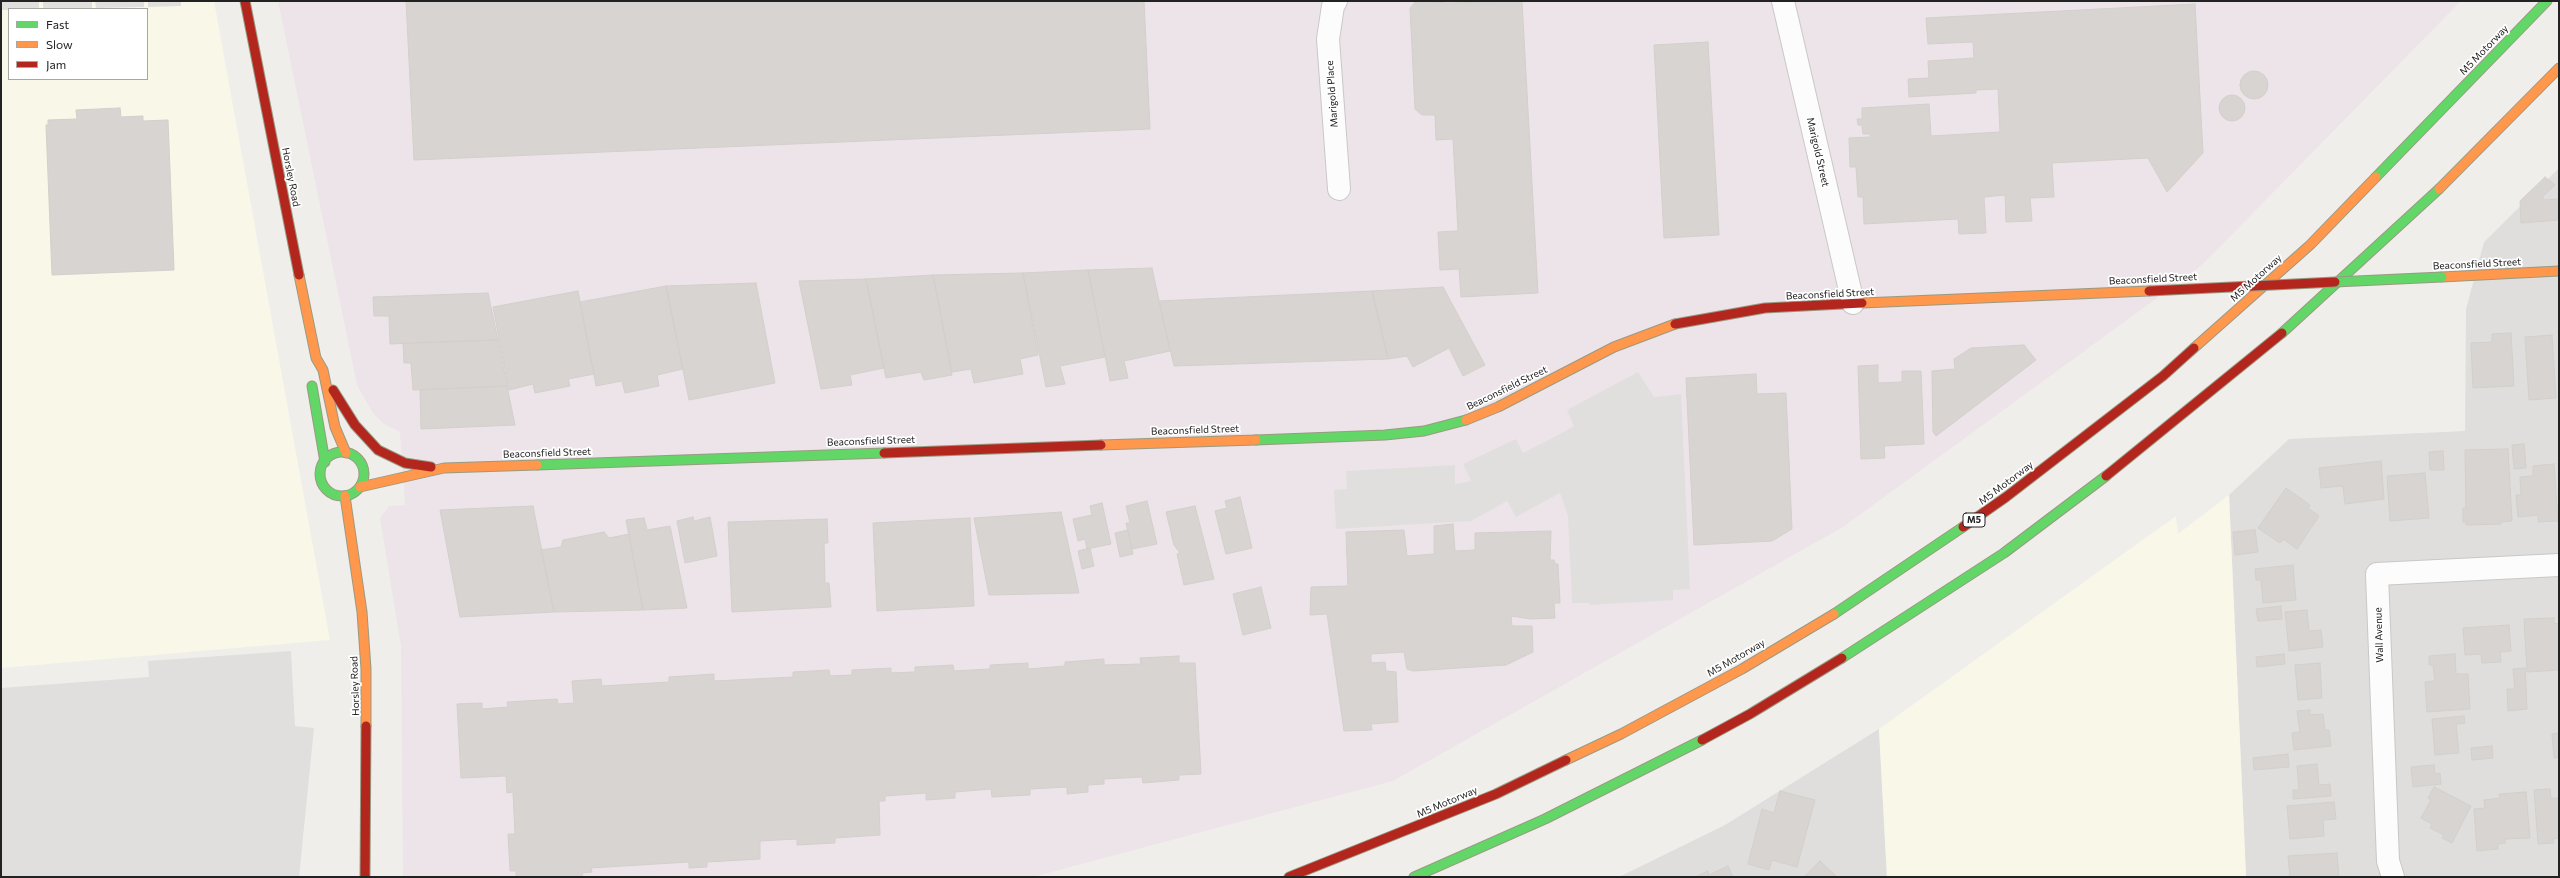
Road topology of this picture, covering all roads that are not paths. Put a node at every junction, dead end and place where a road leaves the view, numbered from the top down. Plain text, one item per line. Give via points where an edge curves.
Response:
1 (246, 1) edge
2 (1336, 1) edge
3 (1782, 1) edge
4 (2546, 1) edge
5 (2559, 68) edge
6 (1339, 189) dead end
7 (2559, 271) edge
8 (1853, 303) junction
9 (316, 358) junction
10 (323, 370) junction
11 (346, 453) junction
12 (356, 457) junction
13 (391, 458) junction
14 (325, 462) junction
15 (444, 468) junction
16 (360, 487) junction
17 (346, 496) junction
18 (2559, 566) edge
19 (365, 877) edge
20 (1289, 877) edge
21 (1414, 877) edge
22 (2393, 877) edge

1 - 9 main road, Horsley Road
2 - 6 street, Marigold Place via 1328,39
3 - 8 street, Marigold Street
4 - 20 main road, M5 Motorway / M5 via 2310,245 2163,376 2006,498 1855,601 1742,668 1621,734 1496,794
5 - 21 main road via 2459,171 2260,353 2142,449 2004,553 1856,650 1750,714 1545,820
7 - 8 main road, Beaconsfield Street, bridge
8 - 15 main road, Beaconsfield Street via 1765,308 1678,323 1614,347 1498,407 1462,422 1401,434
9 - 10 main road, Horsley Road
9 - 14 main road via 310,376
10 - 11 main road, Horsley Road via 335,427
10 - 13 main road via 355,425 378,450
11 - 12 main road
11 - 14 main road via 335,454
12 - 13 main road
12 - 16 main road via 364,471
13 - 15 main road via 405,463
14 - 17 main road via 321,473 324,485 333,494
15 - 16 main road, Beaconsfield Street
16 - 17 main road
17 - 19 main road, Horsley Road via 362,612 366,670
18 - 22 street, Wall Avenue via 2377,574 2388,861

